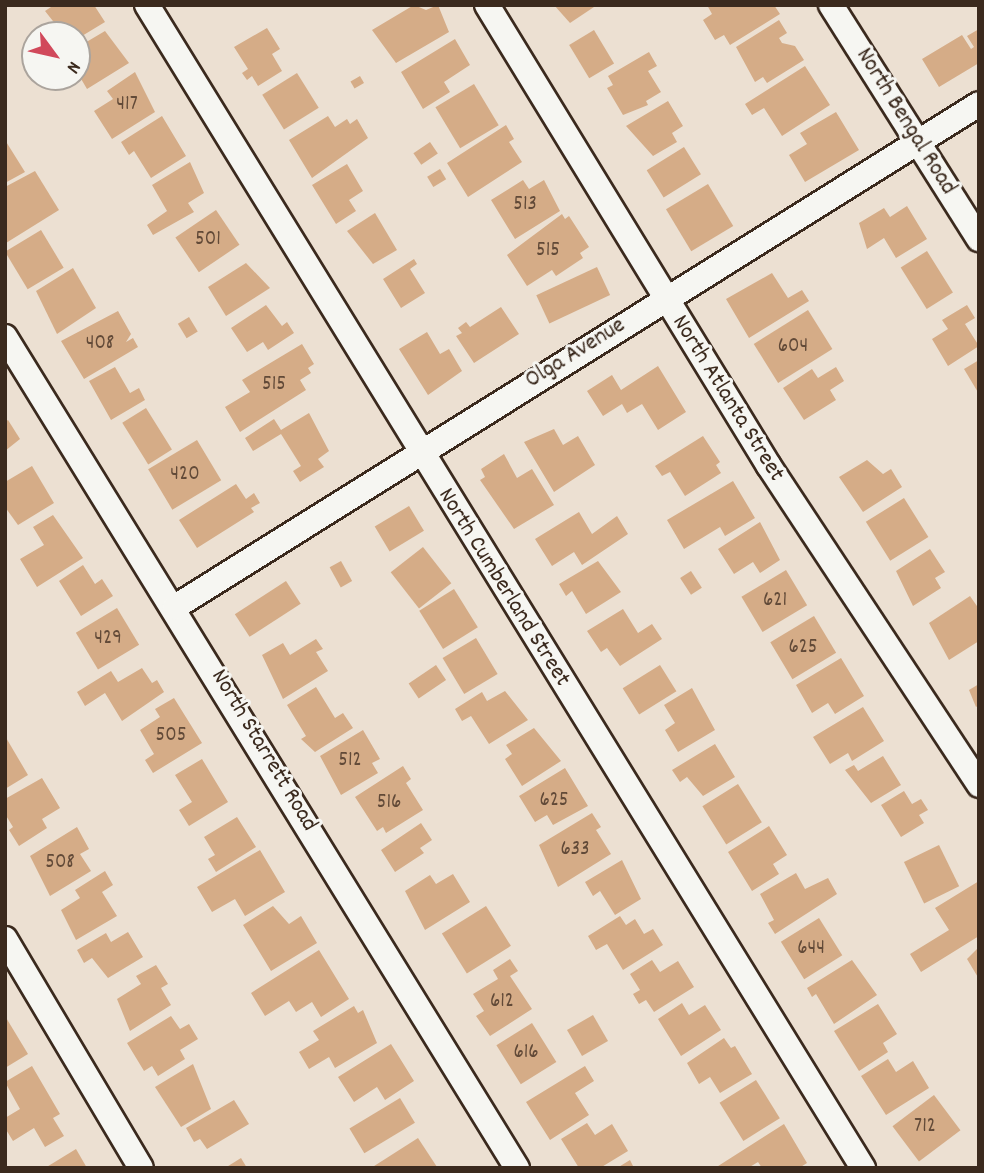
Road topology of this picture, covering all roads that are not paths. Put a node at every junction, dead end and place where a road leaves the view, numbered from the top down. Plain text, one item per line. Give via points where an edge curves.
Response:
1 (147, 5) edge
2 (487, 5) edge
3 (831, 5) edge
4 (979, 104) edge
5 (916, 142) junction
6 (979, 239) edge
7 (664, 298) junction
8 (5, 337) edge
9 (420, 453) junction
10 (174, 607) junction
11 (979, 785) edge
12 (5, 939) edge
13 (141, 1168) edge
14 (517, 1168) edge
15 (863, 1168) edge

1 - 9 street, North Cumberland Street
2 - 7 street, North Atlanta Street
3 - 5 street, North Bengal Road
4 - 5 street, Olga Avenue
5 - 6 street, North Bengal Road
5 - 7 street, Olga Avenue
7 - 9 street, Olga Avenue
7 - 11 street, North Atlanta Street
8 - 10 street, North Starrett Road
9 - 10 street, Olga Avenue
9 - 15 street, North Cumberland Street
10 - 14 street, North Starrett Road
12 - 13 street

